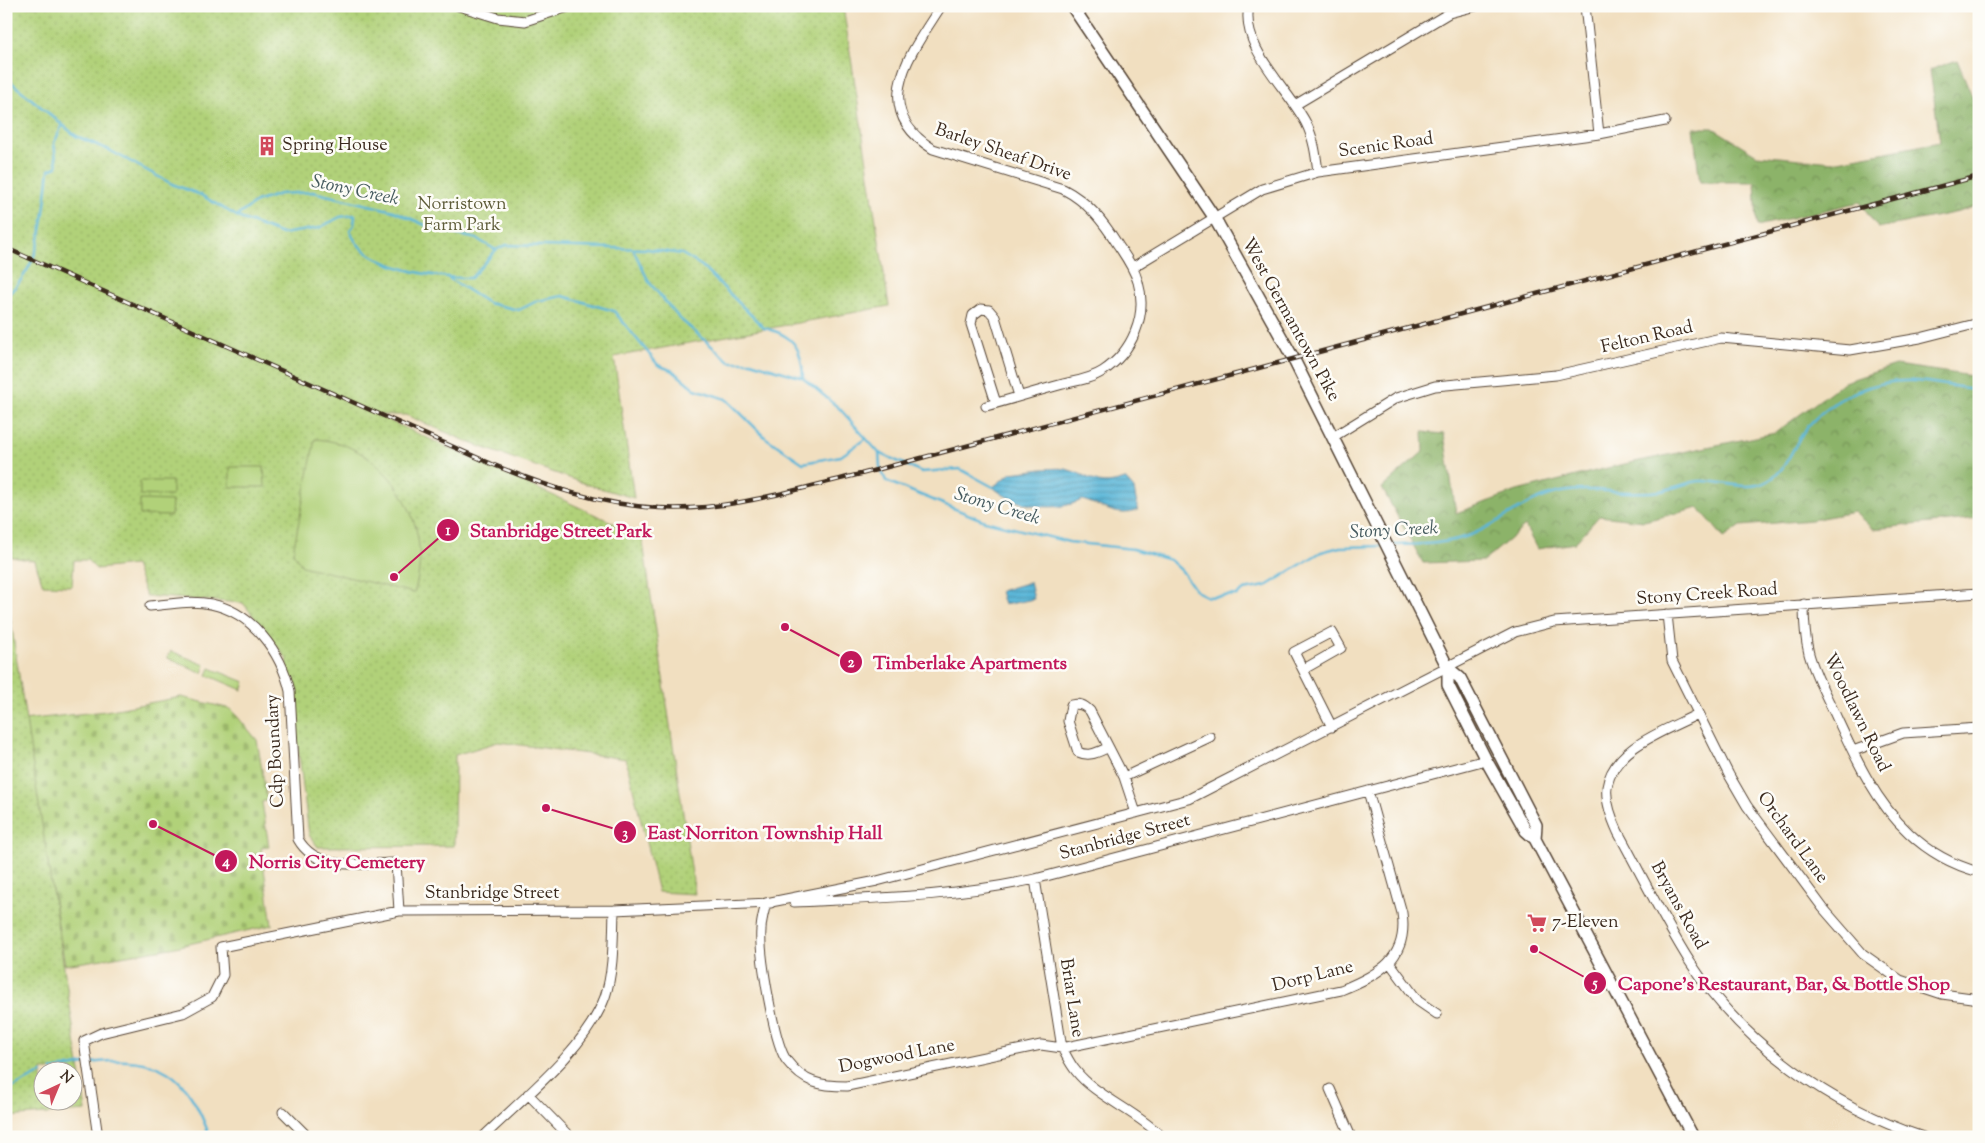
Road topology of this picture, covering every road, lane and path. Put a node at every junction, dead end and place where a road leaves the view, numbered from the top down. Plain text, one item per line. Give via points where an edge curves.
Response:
1 (459, 6) edge
2 (571, 6) edge
3 (941, 6) edge
4 (1072, 6) edge
5 (1249, 6) edge
6 (1476, 6) edge
7 (1585, 6) edge
8 (1296, 105) junction
9 (1665, 121) dead end
10 (1599, 134) junction
11 (1318, 172) junction
12 (1214, 217) junction
13 (1133, 267) junction
14 (1979, 323) edge
15 (1019, 396) junction
16 (996, 403) junction
17 (986, 406) dead end
18 (1333, 437) junction
19 (1979, 593) edge
20 (1804, 604) junction
21 (150, 606) dead end
22 (1666, 614) junction
23 (1448, 668) junction
24 (1304, 669) junction
25 (1698, 714) junction
26 (1332, 727) junction
27 (1979, 728) edge
28 (1210, 737) dead end
29 (1107, 748) junction
30 (1852, 751) junction
31 (1486, 760) junction
32 (1124, 777) junction
33 (1368, 791) junction
34 (1136, 813) junction
35 (1535, 839) junction
36 (1979, 872) edge
37 (1035, 879) junction
38 (766, 903) junction
39 (614, 910) junction
40 (399, 911) junction
41 (1390, 963) junction
42 (1979, 999) edge
43 (1437, 1014) dead end
44 (1062, 1048) junction
45 (1330, 1090) dead end
46 (528, 1094) junction
47 (283, 1112) dead end
48 (98, 1137) edge
49 (308, 1137) edge
50 (483, 1137) edge
51 (570, 1137) edge
52 (1162, 1137) edge
53 (1351, 1137) edge
54 (1693, 1137) edge
55 (1923, 1137) edge

1 - 2 street via 498,18 525,21
3 - 13 street, Barley Sheaf Drive via 900,77 899,96 904,118 923,143 933,149 1071,193 1098,215
4 - 12 main road, West Germantown Pike
5 - 8 street via 1253,45
6 - 8 street via 1450,13
7 - 10 street
8 - 11 street via 1315,148
9 - 10 street, Scenic Road
10 - 11 street, Scenic Road
11 - 12 street, Scenic Road via 1262,189
12 - 13 street, Scenic Road
12 - 18 main road, West Germantown Pike
13 - 15 street, Barley Sheaf Drive via 1140,288 1139,319 1131,342 1123,353 1093,376
14 - 18 street, Felton Road via 1920,338 1850,350 1721,338 1556,376 1435,386 1396,398
15 - 16 street, Barley Sheaf Drive
15 - 16 street via 995,317 989,310 981,309 973,315 970,324
16 - 17 street, Barley Sheaf Drive
18 - 23 main road, West Germantown Pike
19 - 20 street, Stony Creek Road
20 - 22 street, Stony Creek Road
20 - 30 street, Woodlawn Road via 1809,653
21 - 40 street, Cdp Boundary via 194,602 212,604 236,614 264,637 284,670 290,691 298,839 312,857 326,862 396,863
22 - 23 street, Stony Creek Road via 1554,622 1515,632
22 - 25 street, Orchard Lane via 1672,661
23 - 26 street, Stanbridge Street
23 - 31 main road, West Germantown Pike via 1448,685
23 - 35 main road, West Germantown Pike via 1460,678 1533,819
24 - 24 street via 1294,652 1332,632 1341,648
24 - 26 street
25 - 42 street, Orchard Lane via 1747,806 1798,876 1863,954 1900,980 1942,994
25 - 55 street, Bryans Road via 1632,749 1612,773 1607,787 1608,800 1618,832 1691,963 1746,1028 1783,1062 1842,1102 1864,1115
26 - 34 street, Stanbridge Street via 1189,798
27 - 30 street via 1903,733
28 - 32 street
29 - 29 street via 1090,712 1084,706 1071,705 1068,720 1078,752 1093,755
29 - 32 street
30 - 36 street, Woodlawn Road via 1890,812 1909,833 1951,863
31 - 33 street, Stanbridge Street
31 - 35 main road, West Germantown Pike via 1526,831
32 - 34 street
33 - 37 street, Stanbridge Street
33 - 41 street via 1405,930
34 - 38 street, Stanbridge Street via 877,880
35 - 54 main road, West Germantown Pike
37 - 38 street, Stanbridge Street via 941,895
37 - 44 street, Briar Lane
38 - 39 street, Stanbridge Street
38 - 44 street, Dogwood Lane via 761,930 763,957 779,1045 785,1059 808,1080 824,1086 847,1086 1041,1045
39 - 40 street, Stanbridge Street
39 - 46 street via 609,978 597,1015 564,1058
40 - 48 street, Stanbridge Street via 221,947 223,975 212,997 183,1013 101,1033 84,1041
41 - 43 street via 1418,1001
41 - 44 street, Dorp Lane via 1379,973 1342,990
44 - 52 street, Briar Lane via 1076,1072
45 - 53 street
46 - 50 street
46 - 51 street
47 - 49 street

